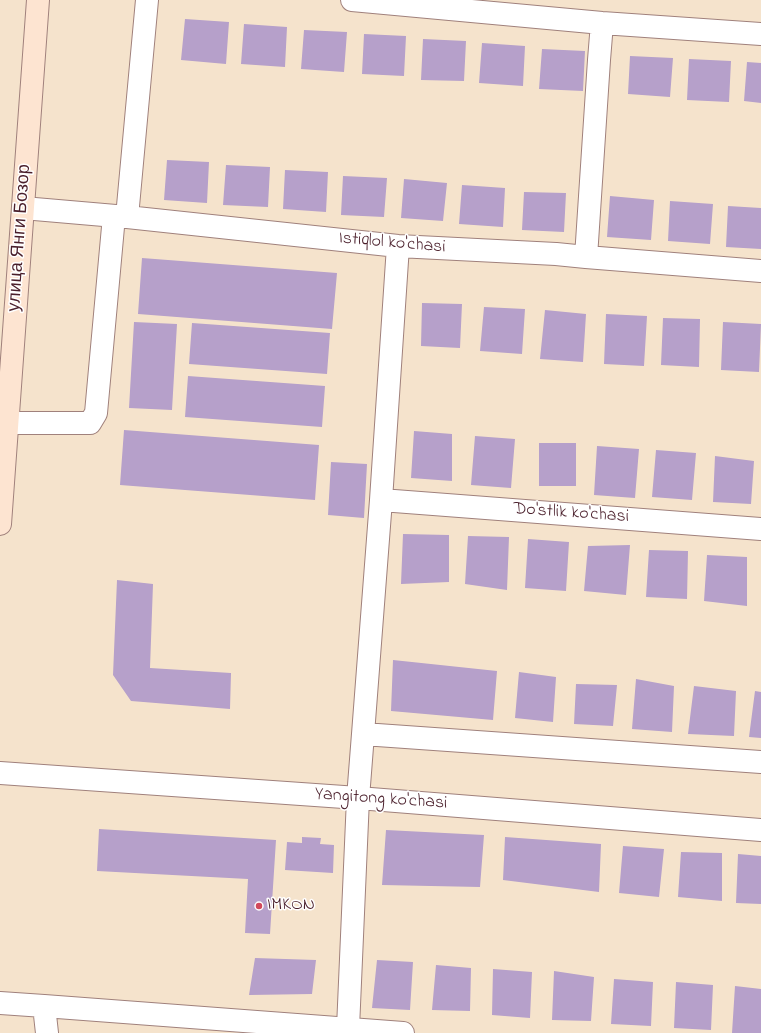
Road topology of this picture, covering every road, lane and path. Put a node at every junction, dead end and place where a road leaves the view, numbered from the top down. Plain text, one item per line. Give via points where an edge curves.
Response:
1 (38, 0) edge
2 (147, 0) edge
3 (352, 0) edge
4 (602, 23) junction
5 (761, 34) edge
6 (23, 208) junction
7 (120, 217) junction
8 (398, 246) junction
9 (586, 258) junction
10 (761, 271) edge
11 (7, 423) junction
12 (381, 500) junction
13 (0, 524) edge
14 (761, 529) edge
15 (363, 734) junction
16 (761, 762) edge
17 (0, 773) edge
18 (358, 798) junction
19 (761, 830) edge
20 (0, 1003) edge
21 (44, 1006) junction
22 (348, 1028) junction
23 (47, 1033) edge
24 (403, 1033) edge

1 - 6 street, улица Янги Бозор
2 - 7 street
3 - 4 street
4 - 5 street
4 - 9 street
6 - 7 street, Istiqlol ko'chasi
6 - 11 street, улица Янги Бозор
7 - 8 street, Istiqlol ko'chasi
7 - 11 street via 96,412 90,423
8 - 9 street, Istiqlol ko'chasi via 556,254
8 - 12 street
9 - 10 street, Istiqlol ko'chasi
11 - 13 street, улица Янги Бозор
12 - 14 street, Do'stlik ko'chasi
12 - 15 street
15 - 16 street
15 - 18 street
17 - 18 street, Yangitong ko'chasi
18 - 19 street, Yangitong ko'chasi
18 - 22 street
20 - 21 street
21 - 22 street
21 - 23 street
22 - 24 street

